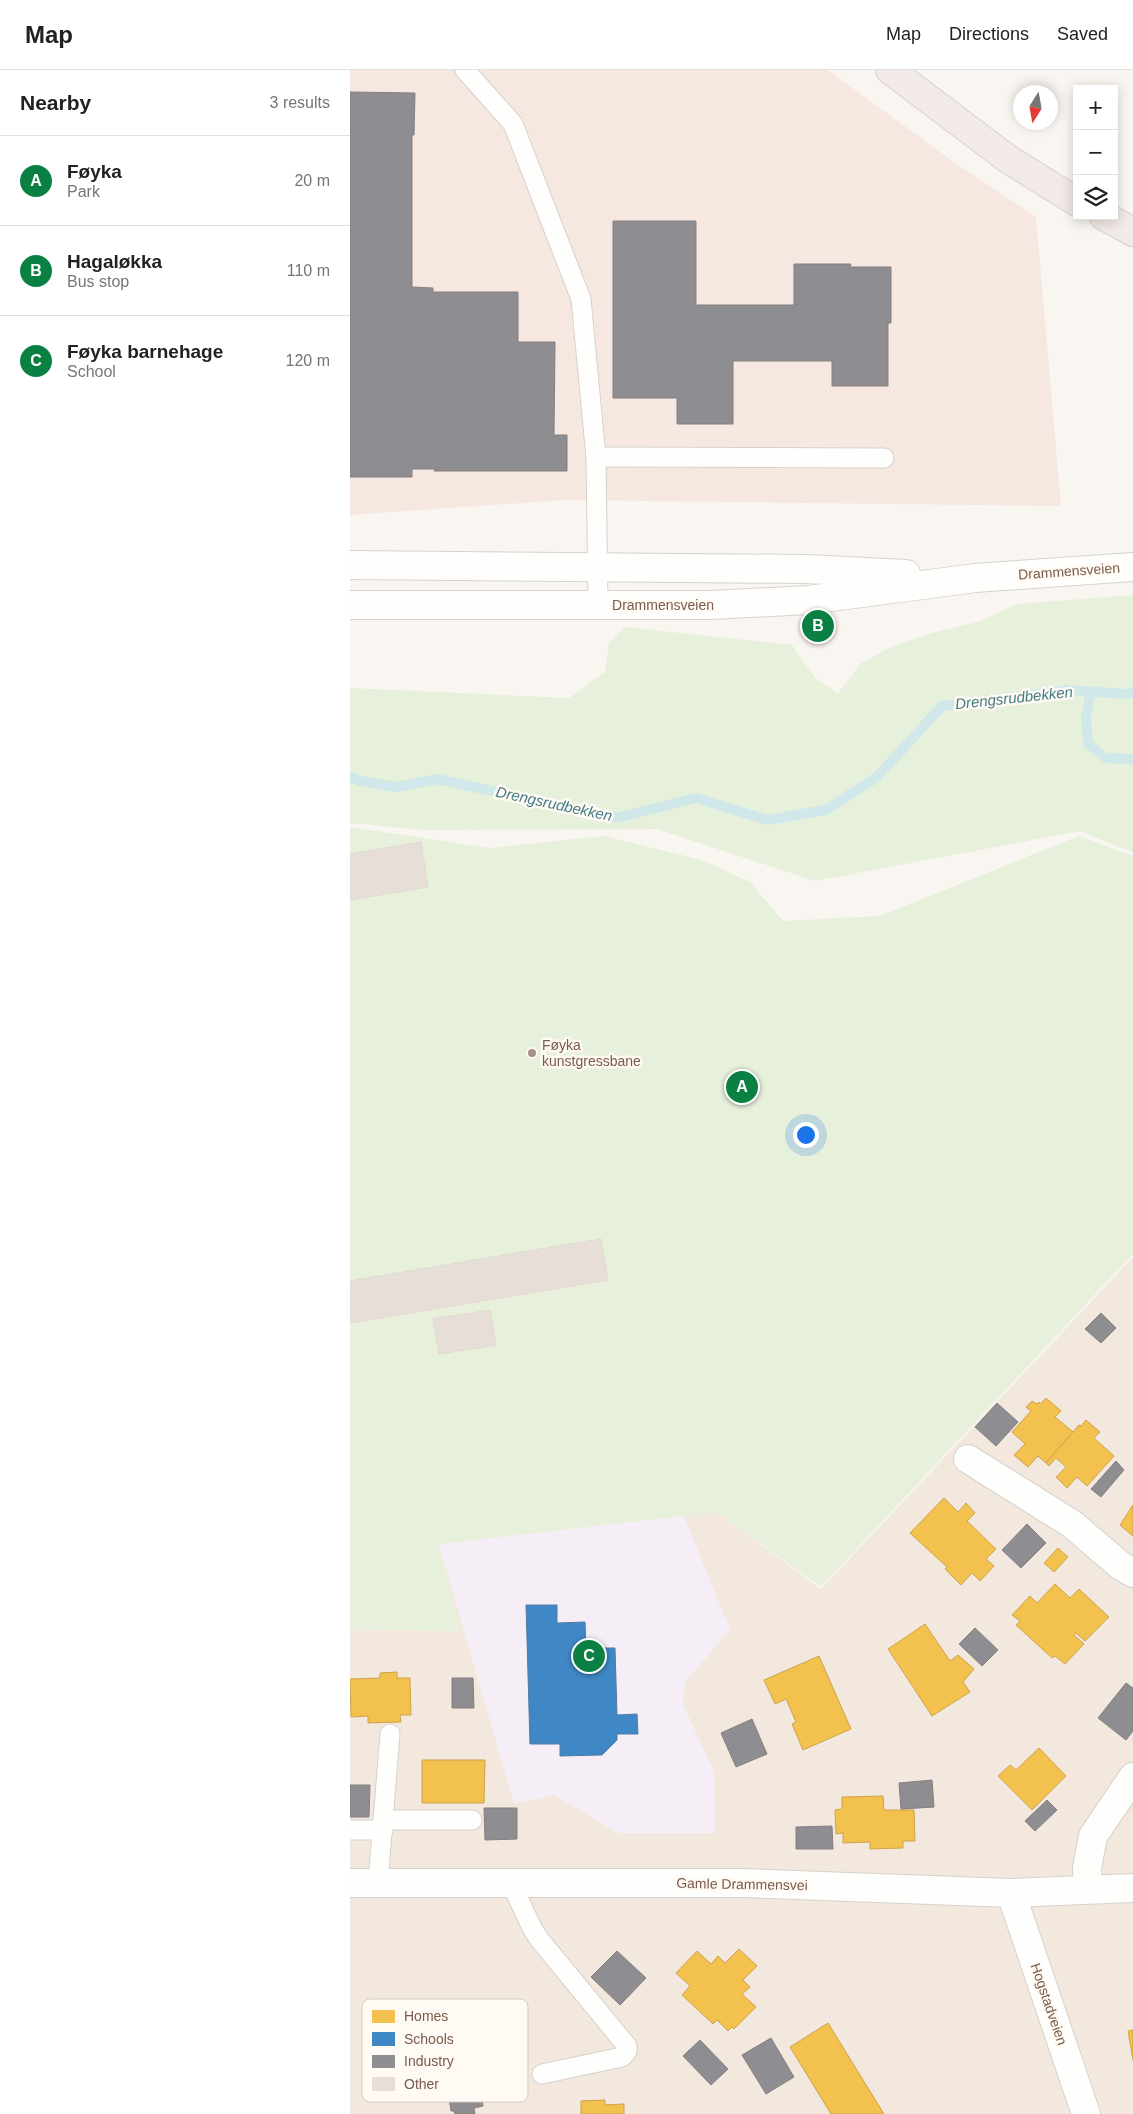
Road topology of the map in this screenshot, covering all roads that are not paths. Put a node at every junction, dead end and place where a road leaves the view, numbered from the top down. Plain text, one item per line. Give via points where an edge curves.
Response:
1 (465, 70) edge
2 (890, 70) edge
3 (1073, 200) edge
4 (1111, 220) edge
5 (1133, 232) edge
6 (596, 456) junction
7 (884, 458) dead end
8 (350, 565) edge
9 (1133, 567) edge
10 (598, 568) junction
11 (974, 578) junction
12 (350, 605) edge
13 (598, 605) junction
14 (968, 1459) dead end
15 (1133, 1573) edge
16 (390, 1734) dead end
17 (1133, 1777) edge
18 (472, 1820) dead end
19 (383, 1825) junction
20 (350, 1830) edge
21 (378, 1882) junction
22 (350, 1883) edge
23 (511, 1883) junction
24 (1088, 1888) junction
25 (1133, 1888) edge
26 (1011, 1893) junction
27 (542, 2074) dead end
28 (1086, 2114) edge

1 - 6 lane via 513,124 581,298
2 - 3 highway via 1008,159
4 - 5 highway
6 - 7 lane
6 - 10 lane
8 - 10 main road, Drammensveien
9 - 11 main road, Drammensveien
10 - 11 main road, Drammensveien via 806,570
10 - 13 lane
11 - 13 main road, Drammensveien via 809,600 712,605
12 - 13 main road, Drammensveien
14 - 15 main road via 1072,1524
16 - 19 lane
17 - 24 main road via 1093,1836 1087,1868
18 - 19 lane
19 - 20 lane
19 - 21 lane
21 - 22 main road, Gamle Drammensvei
21 - 23 main road, Gamle Drammensvei
23 - 26 main road, Gamle Drammensvei via 744,1884
23 - 27 lane via 539,1939 627,2046 622,2057
24 - 25 main road, Gamle Drammensvei
24 - 26 main road, Gamle Drammensvei
26 - 28 main road, Hogstadveien

